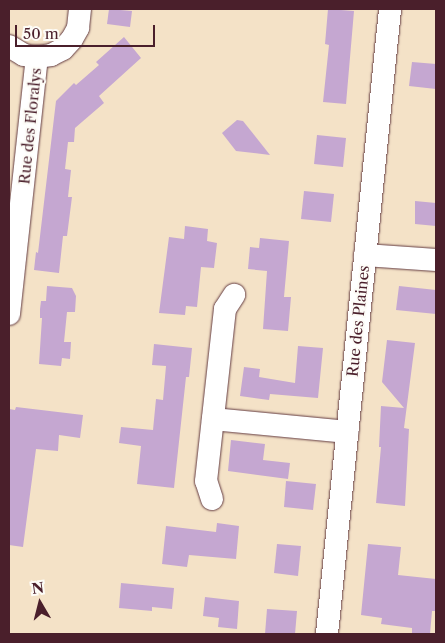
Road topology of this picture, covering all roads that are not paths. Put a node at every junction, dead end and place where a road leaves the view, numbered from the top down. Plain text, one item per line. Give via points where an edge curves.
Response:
1 (80, 9) edge
2 (390, 9) edge
3 (9, 46) edge
4 (37, 57) junction
5 (365, 255) junction
6 (436, 260) edge
7 (234, 295) dead end
8 (9, 314) edge
9 (213, 419) junction
10 (347, 432) junction
11 (212, 499) dead end
12 (327, 634) edge

1 - 4 street, Rue des Floralys via 78,28 72,39 63,49
2 - 5 street, Rue des Plaines
3 - 4 street, Rue des Floralys via 24,55
4 - 8 street, Rue des Floralys
5 - 6 street
5 - 10 street, Rue des Plaines
7 - 9 street via 225,309
9 - 10 street
9 - 11 street via 206,481
10 - 12 street, Rue des Plaines

